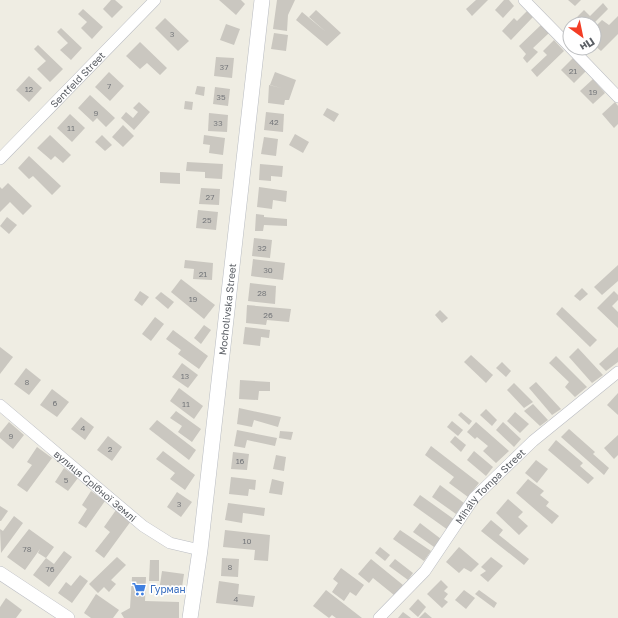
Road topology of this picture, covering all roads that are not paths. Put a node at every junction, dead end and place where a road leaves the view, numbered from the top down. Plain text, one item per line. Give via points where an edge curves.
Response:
1 (155, 0) edge
2 (262, 0) edge
3 (524, 0) edge
4 (562, 40) edge
5 (578, 56) edge
6 (618, 97) edge
7 (0, 159) edge
8 (618, 372) edge
9 (0, 405) edge
10 (200, 550) junction
11 (0, 573) edge
12 (68, 618) edge
13 (190, 618) edge
14 (379, 618) edge

1 - 7 street, Sentfeld Street
2 - 10 main road, Mocholivska Street
3 - 4 street
5 - 6 street
8 - 14 street, Mihály Tompa Street via 533,441 474,498 425,570
9 - 10 street, вулиця Срібної Землі via 144,526 170,543
10 - 13 main road, Mocholivska Street
11 - 12 street

